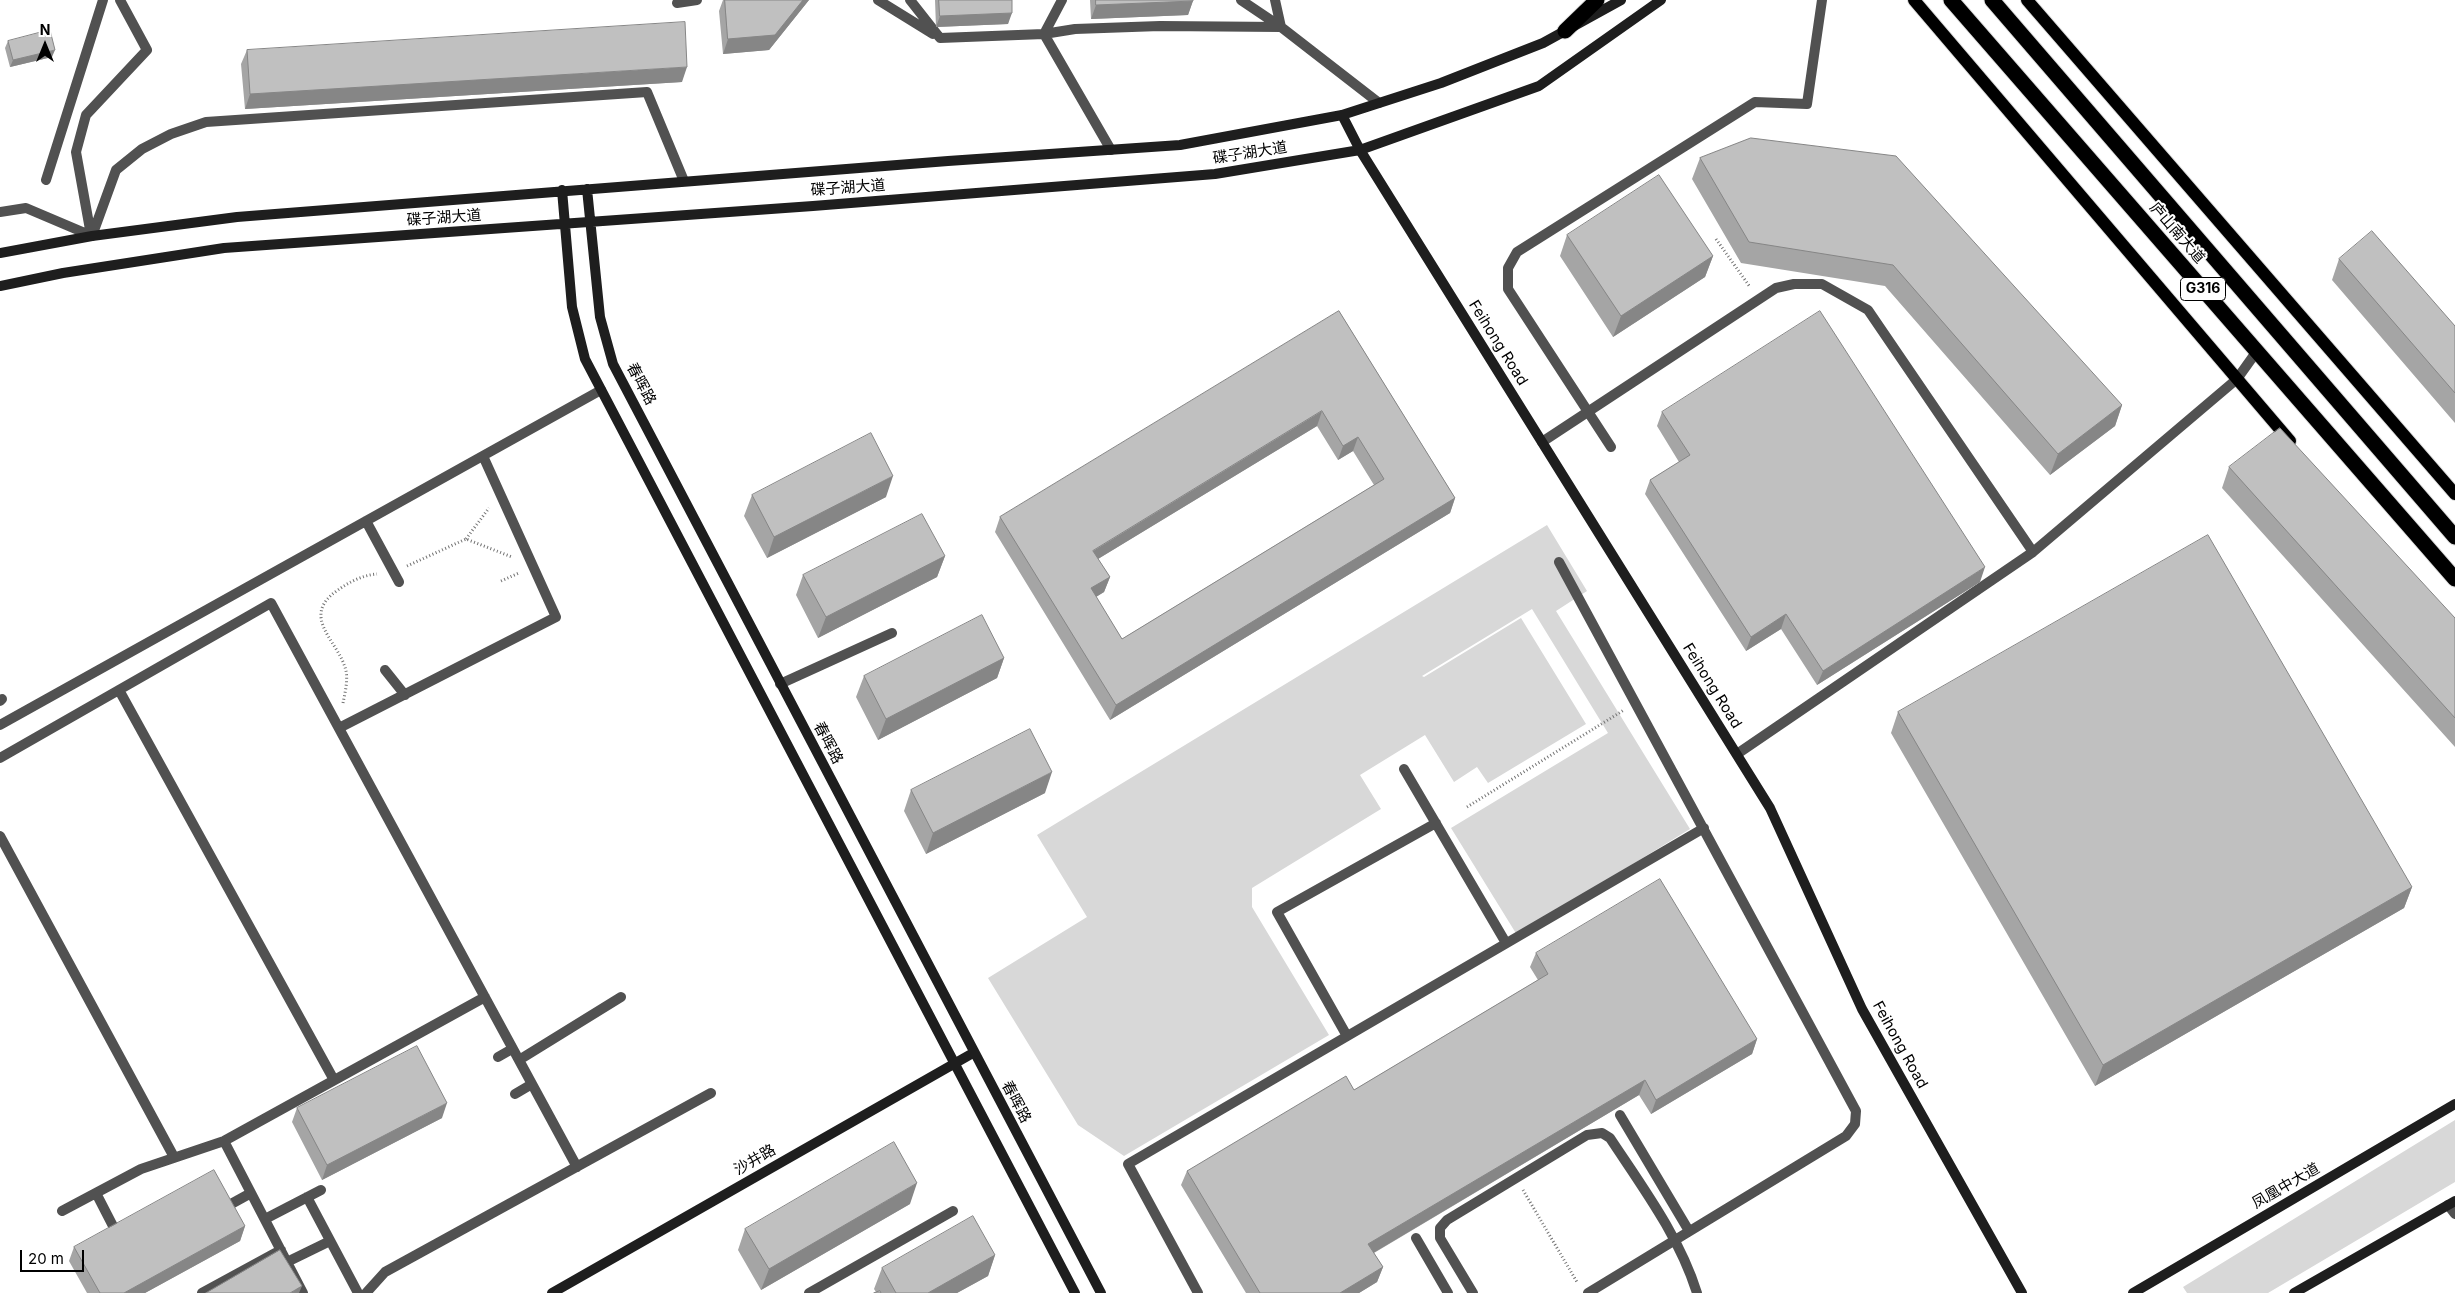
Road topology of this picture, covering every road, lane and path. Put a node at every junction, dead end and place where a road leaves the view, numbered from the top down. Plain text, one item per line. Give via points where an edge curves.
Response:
1 (103, 0) edge
2 (120, 0) edge
3 (697, 0) edge
4 (878, 0) edge
5 (890, 0) edge
6 (900, 0) edge
7 (910, 0) edge
8 (1062, 0) edge
9 (1242, 0) edge
10 (1275, 0) edge
11 (1597, 0) edge
12 (1621, 0) edge
13 (1661, 0) edge
14 (1822, 0) edge
15 (1914, 0) edge
16 (1952, 0) edge
17 (1992, 0) edge
18 (2027, 0) edge
19 (677, 2) dead end
20 (1280, 27) junction
21 (1565, 31) junction
22 (1044, 34) junction
23 (940, 38) junction
24 (1379, 103) junction
25 (1342, 115) junction
26 (1111, 150) junction
27 (1360, 150) junction
28 (46, 180) dead end
29 (684, 181) junction
30 (587, 189) junction
31 (562, 190) junction
32 (0, 212) edge
33 (590, 222) junction
34 (565, 224) junction
35 (92, 236) junction
36 (1716, 239) dead end
37 (0, 253) edge
38 (0, 286) edge
39 (1759, 299) junction
40 (2257, 351) junction
41 (2237, 379) junction
42 (601, 390) junction
43 (1588, 412) junction
44 (1542, 442) junction
45 (1611, 447) dead end
46 (2301, 453) edge
47 (483, 456) junction
48 (500, 493) junction
49 (2455, 494) edge
50 (366, 521) junction
51 (2455, 537) edge
52 (466, 539) junction
53 (2033, 552) junction
54 (1559, 562) dead end
55 (533, 566) junction
56 (394, 572) junction
57 (2455, 579) edge
58 (399, 582) dead end
59 (892, 633) dead end
60 (384, 670) dead end
61 (780, 684) junction
62 (119, 690) junction
63 (405, 694) junction
64 (1635, 703) junction
65 (0, 725) edge
66 (339, 728) junction
67 (1737, 754) junction
68 (0, 758) edge
69 (1404, 769) dead end
70 (1467, 807) dead end
71 (1436, 823) junction
72 (1704, 828) junction
73 (0, 836) edge
74 (1506, 943) junction
75 (484, 997) junction
76 (620, 997) dead end
77 (1347, 1036) junction
78 (512, 1049) junction
79 (973, 1053) junction
80 (498, 1057) dead end
81 (519, 1060) junction
82 (954, 1064) junction
83 (334, 1080) junction
84 (532, 1084) junction
85 (711, 1093) dead end
86 (515, 1094) dead end
87 (2455, 1104) edge
88 (1620, 1115) edge
89 (224, 1141) junction
90 (174, 1157) junction
91 (576, 1167) junction
92 (1516, 1178) junction
93 (321, 1190) dead end
94 (96, 1193) junction
95 (251, 1193) junction
96 (307, 1197) junction
97 (2451, 1203) edge
98 (231, 1204) edge
99 (62, 1211) dead end
100 (954, 1211) dead end
101 (2455, 1214) edge
102 (265, 1219) junction
103 (114, 1228) edge
104 (1689, 1231) junction
105 (1416, 1238) edge
106 (1675, 1240) junction
107 (330, 1241) junction
108 (281, 1250) junction
109 (287, 1262) junction
110 (1579, 1285) dead end
111 (202, 1293) edge
112 (304, 1293) edge
113 (358, 1293) edge
114 (366, 1293) edge
115 (552, 1293) edge
116 (809, 1293) edge
117 (1074, 1293) edge
118 (1101, 1293) edge
119 (1198, 1293) edge
120 (1448, 1293) edge
121 (1473, 1293) edge
122 (1588, 1293) edge
123 (1697, 1293) edge
124 (2022, 1293) edge
125 (2133, 1293) edge
126 (2294, 1293) edge

1 - 28 lane
2 - 35 lane via 147,50 86,115 76,152
3 - 19 lane
4 - 23 lane
5 - 23 lane
6 - 23 lane
7 - 23 lane
8 - 22 lane
9 - 20 lane
10 - 20 lane
11 - 21 highway
12 - 21 street, 碟子湖大道
13 - 27 street, 碟子湖大道 via 1539,86
14 - 43 lane via 1807,104 1755,102 1518,252 1508,268 1508,289
15 - 41 main road
16 - 40 highway, 庐山南大道 / G316
17 - 51 highway, 庐山南大道 / G316
18 - 49 main road
20 - 22 lane via 1160,26 1075,29
20 - 24 lane
21 - 24 street, 碟子湖大道 via 1441,83
22 - 23 lane
22 - 26 lane
24 - 25 street, 碟子湖大道
25 - 26 street, 碟子湖大道 via 1180,146
25 - 27 street, Feihong Road
26 - 29 street, 碟子湖大道
27 - 33 street, 碟子湖大道 via 1215,174
27 - 44 street, Feihong Road
29 - 30 street, 碟子湖大道
29 - 35 lane via 648,92 206,122 171,134 142,149 116,170
30 - 31 street, 碟子湖大道
30 - 33 street, 春晖路
31 - 34 street
31 - 35 street, 碟子湖大道 via 237,217
32 - 35 lane via 26,208
33 - 34 street, 碟子湖大道
33 - 61 street, 春晖路 via 600,317 613,364
34 - 38 street, 碟子湖大道 via 224,248
34 - 42 street via 572,307 585,359
35 - 37 street, 碟子湖大道
36 - 39 path
39 - 43 lane
39 - 53 lane via 1776,288 1822,284 1868,310
40 - 41 lane
40 - 57 highway, 庐山南大道 / G316
41 - 46 main road
41 - 53 lane
42 - 47 lane
42 - 82 street
43 - 44 lane
43 - 45 lane
44 - 67 street, Feihong Road
47 - 48 lane
47 - 50 lane
48 - 52 path
48 - 55 lane
50 - 56 lane
50 - 65 lane
52 - 55 path
52 - 56 path
53 - 67 lane
54 - 64 lane
55 - 63 lane via 556,617
56 - 58 lane
56 - 66 path via 370,574 349,583 328,598 322,608 320,620 346,671
59 - 61 lane
60 - 63 lane
61 - 79 street, 春晖路
62 - 66 lane via 271,603
62 - 68 lane
62 - 83 lane
63 - 66 lane
64 - 70 path
64 - 72 lane
66 - 75 lane
67 - 124 street, Feihong Road via 1770,808 1862,1009
69 - 71 lane
71 - 74 lane
71 - 77 lane via 1277,912
72 - 74 lane
72 - 104 lane via 1856,1111 1855,1124 1846,1136
73 - 90 lane
74 - 77 lane
75 - 78 lane
75 - 83 lane
76 - 81 lane
77 - 119 lane via 1128,1164
78 - 80 lane
78 - 81 lane
79 - 82 street, 沙井路
79 - 118 street, 春晖路
81 - 84 lane
82 - 115 street, 沙井路
82 - 117 street
83 - 89 lane
84 - 86 lane
84 - 91 lane
85 - 91 lane
87 - 125 street, 凤凰中大道
88 - 104 lane
89 - 90 lane
89 - 95 lane
90 - 94 lane via 141,1169
91 - 114 lane via 385,1272
92 - 106 lane via 1588,1135 1602,1133 1610,1138
92 - 110 path
92 - 121 lane via 1440,1228 1440,1238
93 - 96 lane
94 - 99 lane
94 - 103 lane
95 - 98 lane
95 - 102 lane
96 - 102 lane
96 - 107 lane
97 - 101 lane
97 - 126 street
100 - 116 lane
102 - 108 lane
104 - 106 lane
105 - 120 lane
106 - 122 lane
106 - 123 lane via 1690,1268
107 - 109 lane
107 - 113 lane
108 - 109 lane
108 - 111 lane
109 - 112 lane

